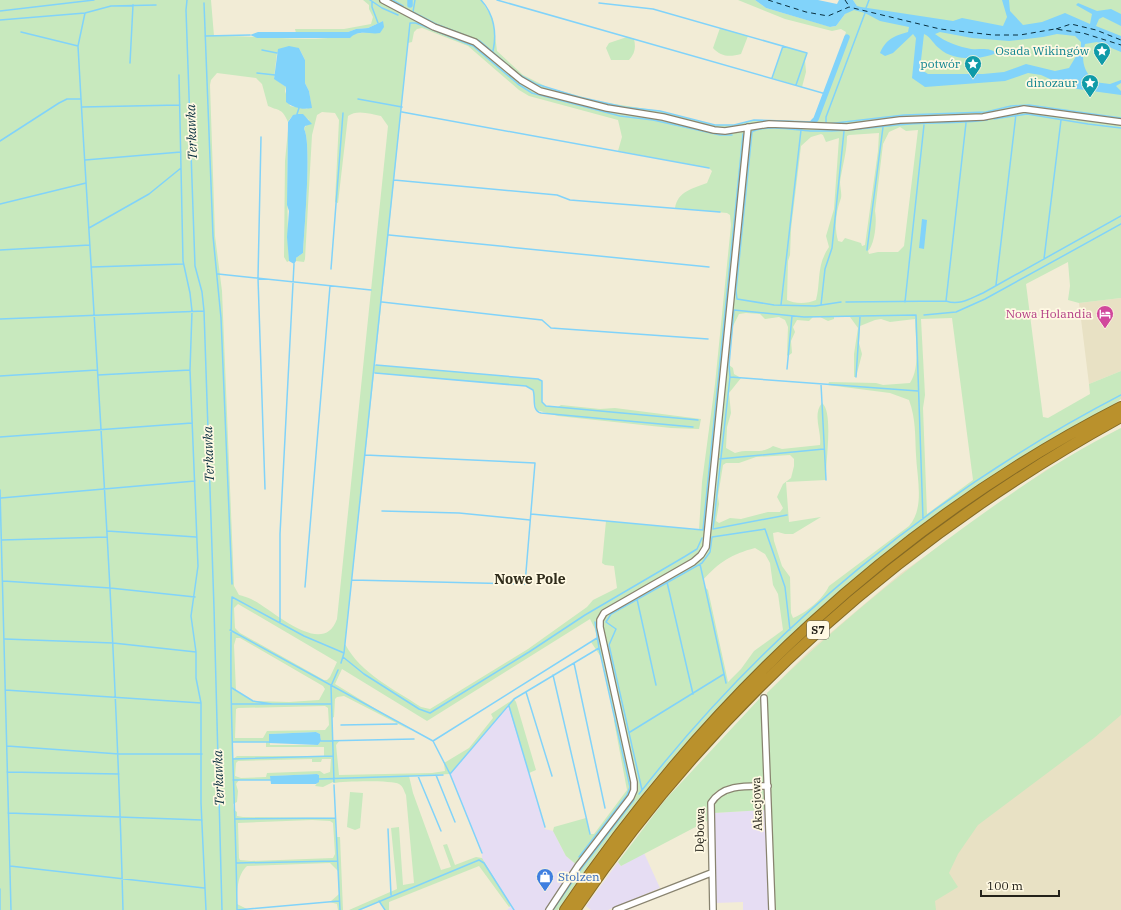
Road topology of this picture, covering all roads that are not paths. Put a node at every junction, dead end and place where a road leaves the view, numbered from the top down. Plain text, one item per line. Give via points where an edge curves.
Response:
1 (383, 0) edge
2 (1121, 122) edge
3 (748, 127) junction
4 (1119, 410) edge
5 (764, 698) dead end
6 (768, 786) junction
7 (711, 872) junction
8 (549, 910) edge
9 (565, 910) edge
10 (575, 910) edge
11 (616, 910) edge
12 (713, 910) edge
13 (772, 910) edge

1 - 3 street via 430,25 477,44 520,80 540,91 714,130
2 - 3 street via 1024,109 983,117 900,120 847,127 769,124
3 - 8 street via 706,547 693,562 600,617 634,790
4 - 9 highway, S7 via 1040,453 948,514 866,577 811,624 735,698 686,752 618,836
4 - 10 highway, S7 via 954,520 891,568 819,629 741,704 692,757 624,841
5 - 6 street, Akacjowa
6 - 7 street, Dębowa via 728,788 719,793 711,803
6 - 13 street, Akacjowa
7 - 11 street
7 - 12 street, Dębowa

